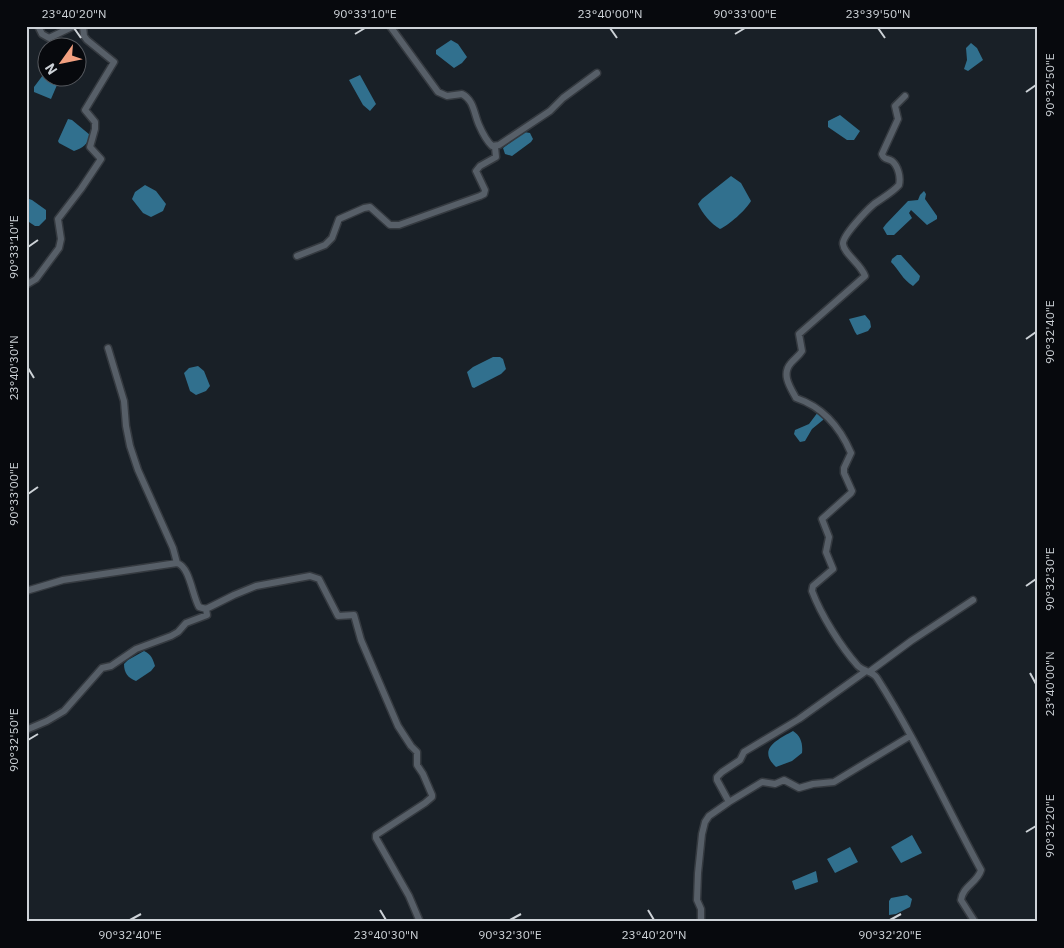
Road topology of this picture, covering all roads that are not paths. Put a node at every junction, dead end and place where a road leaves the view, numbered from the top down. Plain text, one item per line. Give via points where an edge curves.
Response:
1 (38, 26) edge
2 (74, 26) edge
3 (83, 26) edge
4 (390, 26) edge
5 (596, 73) dead end
6 (905, 96) dead end
7 (495, 146) junction
8 (297, 256) dead end
9 (26, 285) edge
10 (108, 348) dead end
11 (177, 563) junction
12 (26, 591) edge
13 (973, 600) dead end
14 (206, 609) junction
15 (867, 672) junction
16 (26, 730) edge
17 (910, 736) junction
18 (729, 802) junction
19 (420, 922) edge
20 (700, 922) edge
21 (976, 922) edge

1 - 2 street via 49,38
3 - 9 street via 84,36 114,62 84,110 95,122 90,147 101,159 57,221 61,239 59,248 36,279
4 - 7 street via 435,89 444,96 462,94 468,98 479,126 490,144
5 - 7 street via 550,111
6 - 15 street via 895,106 898,119 882,154 898,170 899,185 866,212 843,241 865,276 799,334 802,351 786,372 795,396 814,405 839,428 852,453 844,473 852,491 822,521 829,537 826,552 833,569 813,586 812,592 833,631
7 - 8 street via 496,157 476,170 484,194 399,225 390,225 370,207 364,208 339,219 332,238 325,245
10 - 11 street via 124,401 130,446
11 - 12 street via 63,580
11 - 14 street via 185,570 199,607
13 - 15 street
14 - 16 street via 207,615 186,623 178,632 136,649 111,666 102,668 64,711
14 - 19 street via 256,586 310,576 319,579 338,616 354,615 361,640 398,726 418,752 417,765 432,795 426,803 376,835
15 - 17 street via 876,676
15 - 18 street via 776,734 751,747 740,760 722,772 717,780
17 - 18 street via 834,782 799,788 784,780 775,784 762,782
17 - 21 street via 981,870 961,897
18 - 20 street via 709,816 703,827 698,859

